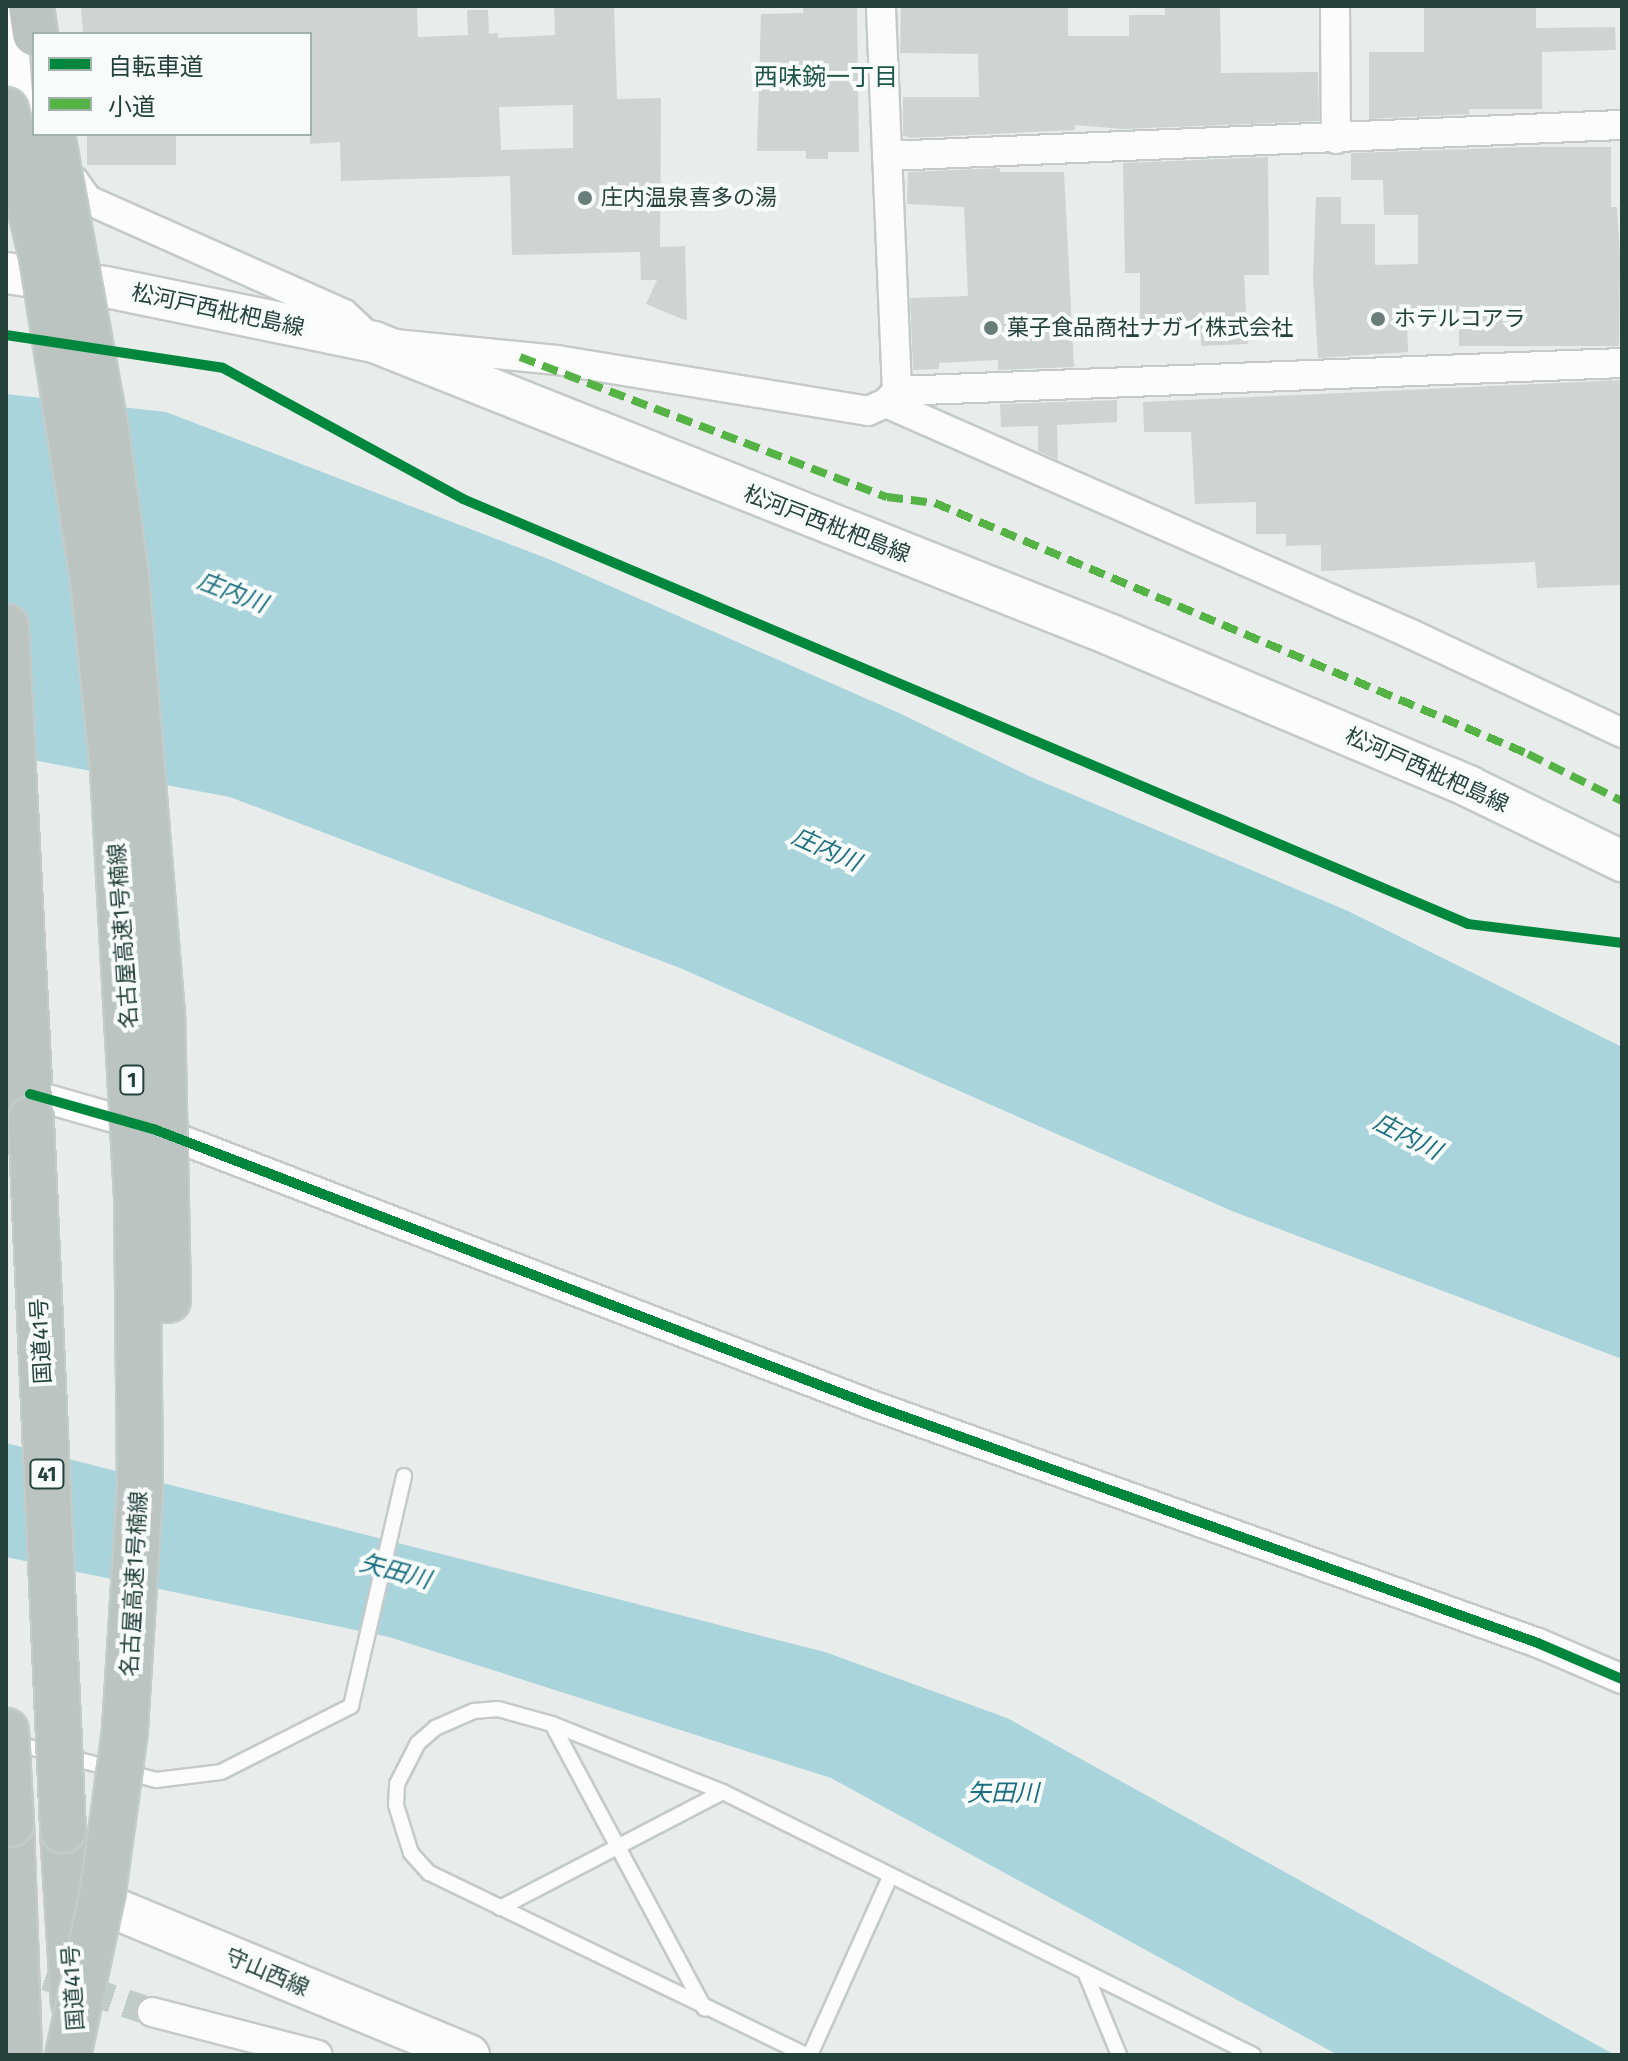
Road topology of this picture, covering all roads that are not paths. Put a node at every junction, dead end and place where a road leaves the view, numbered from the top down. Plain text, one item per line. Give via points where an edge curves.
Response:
1 (11, 6) edge
2 (31, 6) edge
3 (881, 6) edge
4 (1335, 6) edge
5 (35, 32) edge
6 (6, 110) edge
7 (1622, 125) edge
8 (52, 136) edge
9 (1336, 139) junction
10 (887, 156) junction
11 (6, 273) edge
12 (374, 342) junction
13 (1622, 363) edge
14 (891, 397) junction
15 (6, 627) edge
16 (1622, 733) edge
17 (1622, 861) edge
18 (30, 1093) junction
19 (404, 1476) dead end
20 (1622, 1679) edge
21 (552, 1724) junction
22 (6, 1731) edge
23 (6, 1741) edge
24 (723, 1792) junction
25 (616, 1846) junction
26 (9, 1871) edge
27 (890, 1877) junction
28 (66, 1888) junction
29 (500, 1908) junction
30 (1085, 1972) junction
31 (705, 2010) junction
32 (152, 2012) tunnel mouth
33 (19, 2055) edge
34 (68, 2055) edge
35 (80, 2055) edge
36 (318, 2055) edge
37 (469, 2055) edge
38 (808, 2055) edge
39 (1119, 2055) edge
40 (1253, 2055) edge

1 - 12 street via 24,160 74,181 88,200 344,314
2 - 5 highway
3 - 10 street
4 - 9 street
6 - 34 highway, 名古屋高速1号楠線 / 1, bridge via 42,257 93,578 113,768 137,1196 140,1490 125,1731 103,1891
7 - 9 street
8 - 35 highway, 名古屋高速1号楠線 / 1, bridge via 106,432 126,577 162,1011 168,1192 169,1391 156,1608 118,1896
9 - 10 street
10 - 14 street
11 - 12 main road, 松河戸西枇杷島線 via 106,287
12 - 14 street via 557,360 868,411
12 - 17 main road, 松河戸西枇杷島線 via 1111,635 1470,787
13 - 14 street
14 - 16 street
15 - 18 highway, 国道41号 / 41
18 - 20 street via 156,1130 869,1404 1538,1643
18 - 28 highway, 国道41号 / 41, bridge
19 - 23 lane via 360,1686 351,1706 221,1772 156,1780
21 - 24 lane
21 - 25 lane
21 - 29 lane via 498,1709 456,1717 418,1743 397,1784 399,1826 411,1853 429,1873
22 - 26 highway, bridge
24 - 25 lane
24 - 27 lane
25 - 29 lane
25 - 31 lane
26 - 33 highway
27 - 30 lane
27 - 38 lane
28 - 35 highway, 国道41号 / 41
28 - 37 main road, 守山西線
29 - 31 lane
30 - 39 lane
30 - 40 lane
31 - 38 lane
32 - 36 street

